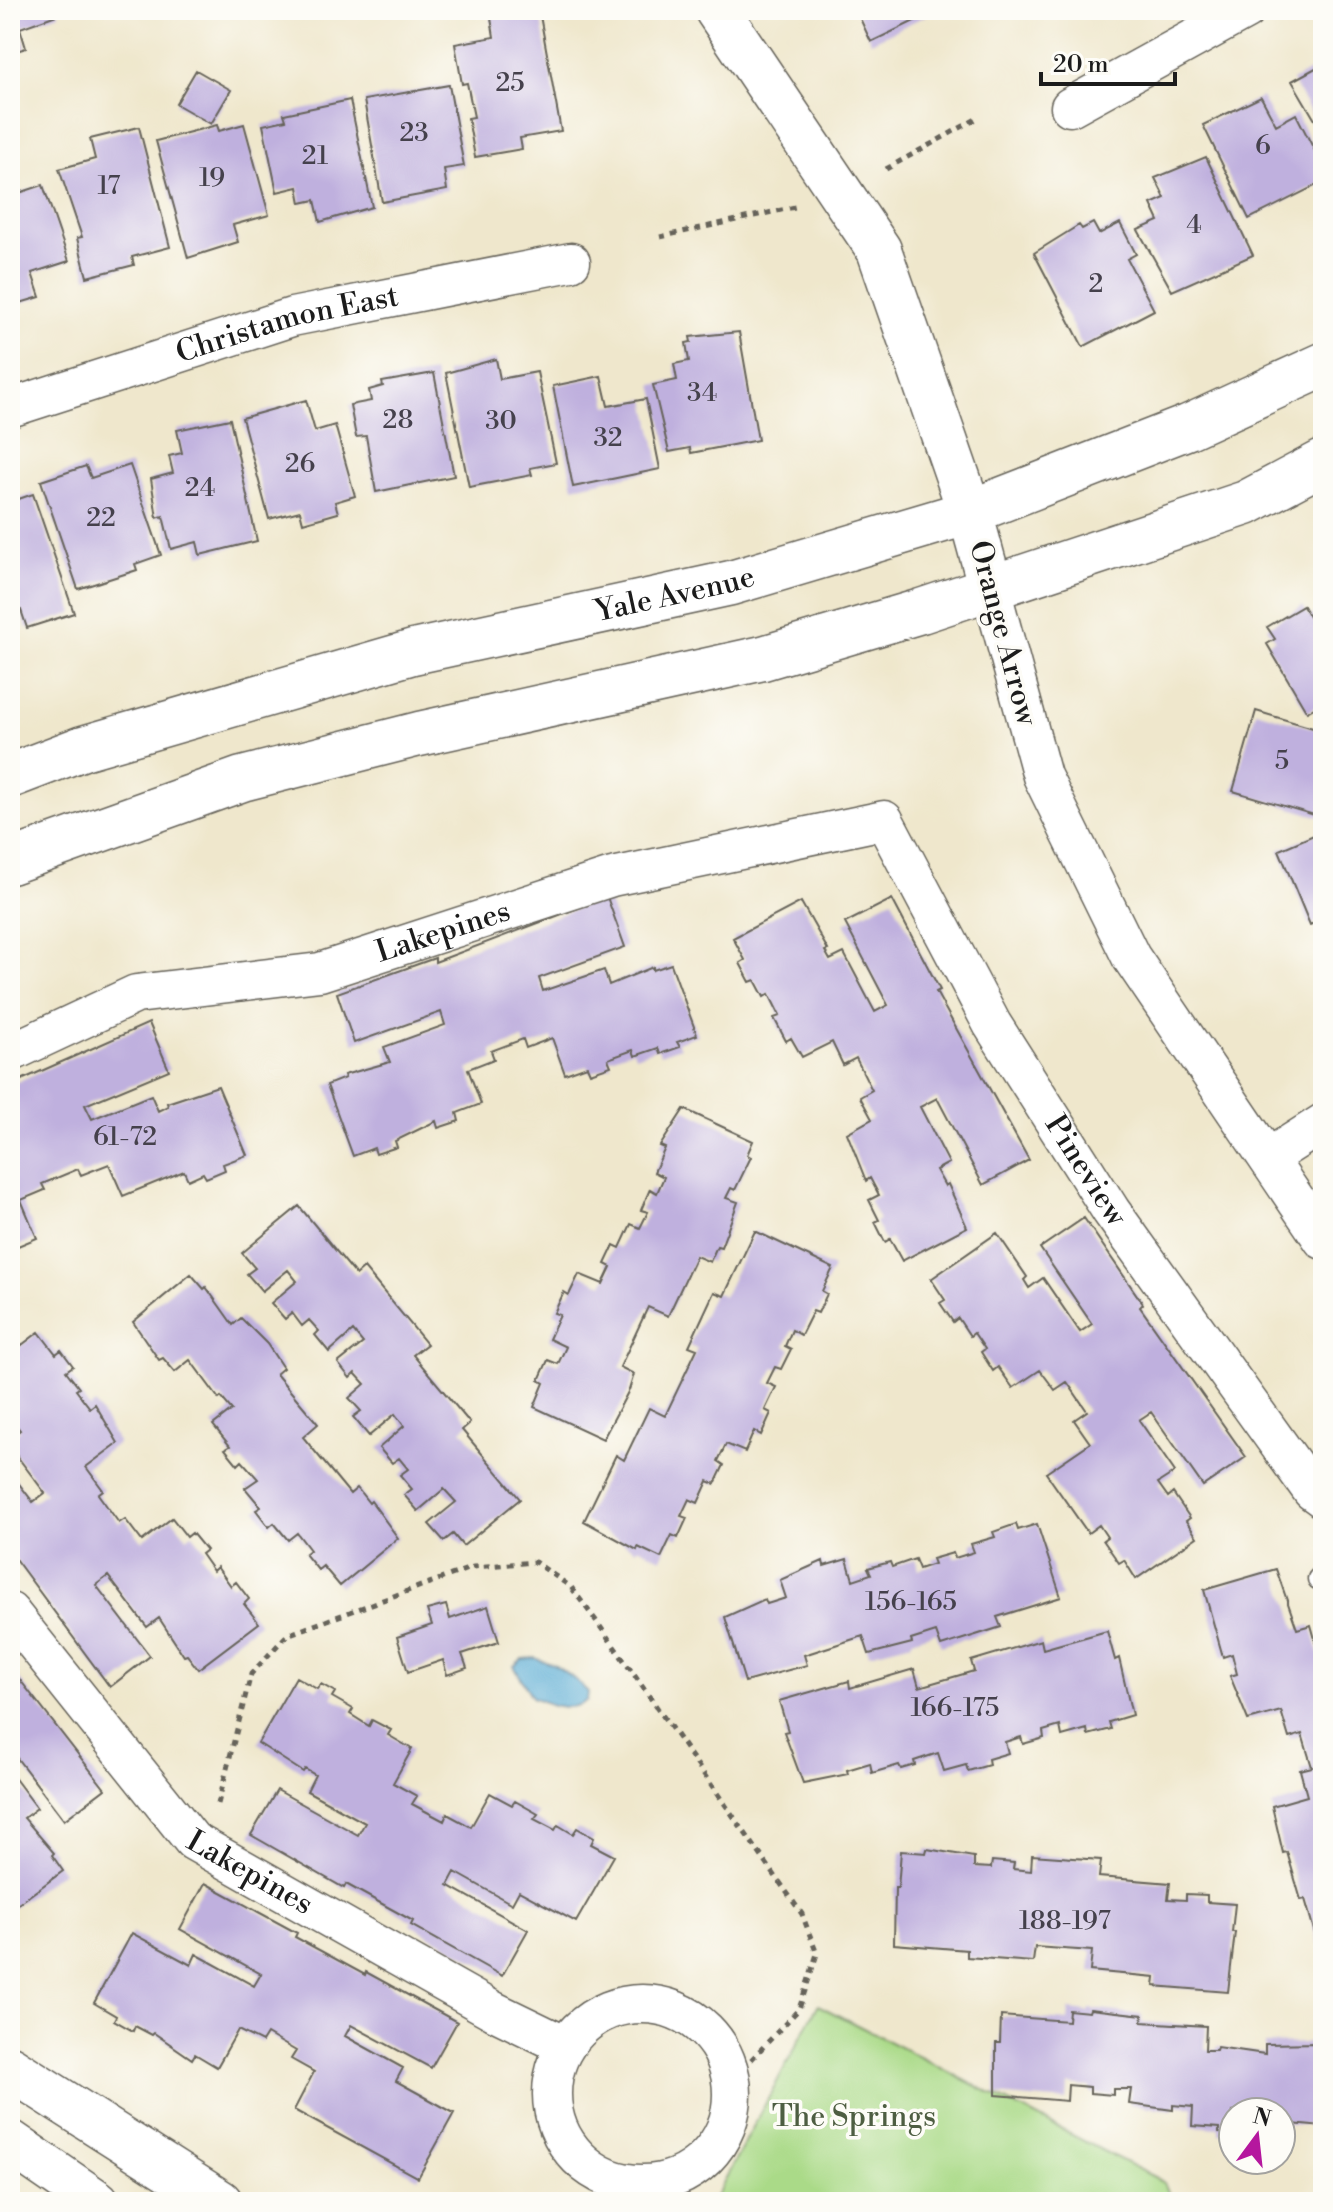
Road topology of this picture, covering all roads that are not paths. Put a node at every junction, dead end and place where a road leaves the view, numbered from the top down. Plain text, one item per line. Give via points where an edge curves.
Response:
1 (717, 10) edge
2 (1246, 10) edge
3 (1070, 107) dead end
4 (571, 262) dead end
5 (1323, 365) edge
6 (10, 408) edge
7 (1323, 462) edge
8 (970, 512) junction
9 (991, 589) junction
10 (10, 776) edge
11 (884, 820) joint
12 (10, 862) edge
13 (10, 1053) edge
14 (1323, 1123) edge
15 (1268, 1158) junction
16 (1318, 1221) edge
17 (1323, 1499) edge
18 (10, 1612) edge
19 (564, 2045) junction
20 (10, 2068) edge
21 (10, 2142) edge
22 (665, 2192) edge
23 (97, 2202) edge
24 (220, 2202) edge

1 - 8 main road, Orange Arrow via 879,250
2 - 3 street
4 - 6 street, Christamon East via 292,317
5 - 8 main road, Yale Avenue via 1188,427
7 - 9 main road via 1246,503
8 - 9 main road, Orange Arrow
8 - 10 main road, Yale Avenue via 731,583 413,652 83,748
9 - 12 main road via 763,658 434,730 242,779
9 - 15 street, Orange Arrow via 1042,776 1131,957
11 - 13 street, Lakepines via 612,877 320,972 136,994
11 - 17 street, Pineview via 992,1024 1111,1211 1312,1491
14 - 15 street
15 - 16 street, Orange Arrow
18 - 19 street, Lakepines via 193,1841
19 - 22 street via 552,2073 551,2103 559,2132 576,2157 600,2174
19 - 22 street via 606,2010 632,2003 686,2014 708,2031 732,2080 732,2108 723,2135 707,2157
20 - 24 main road
21 - 23 main road

